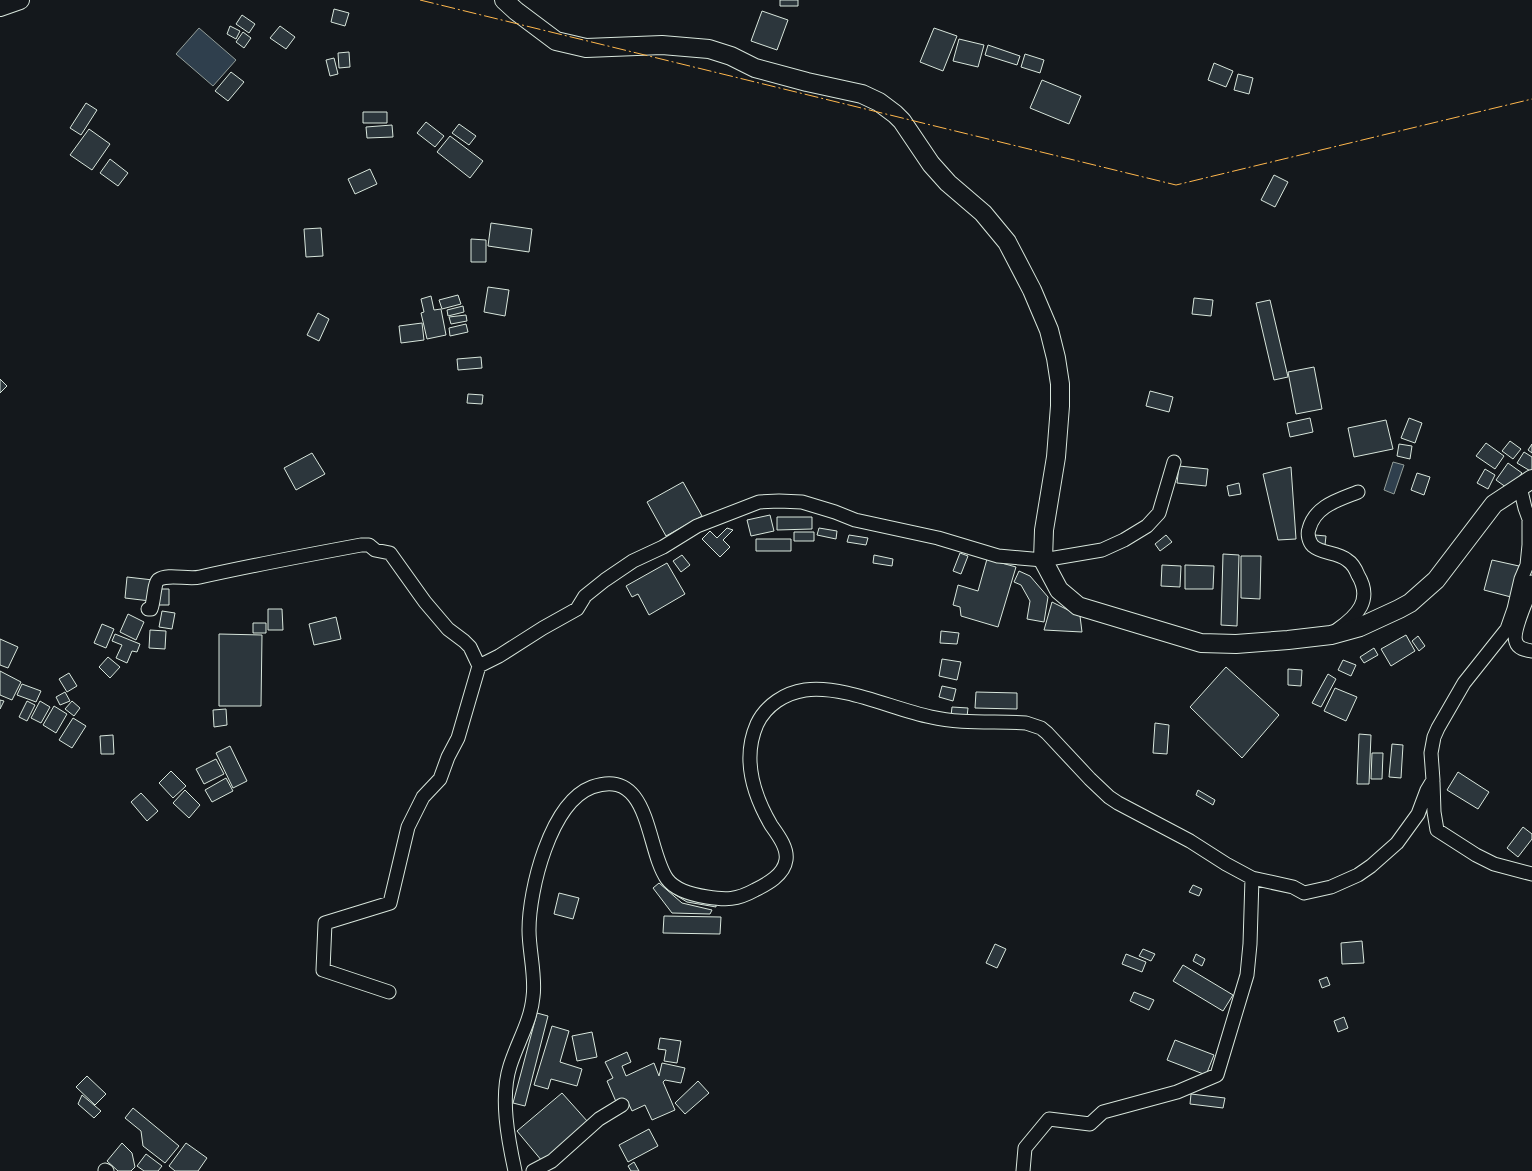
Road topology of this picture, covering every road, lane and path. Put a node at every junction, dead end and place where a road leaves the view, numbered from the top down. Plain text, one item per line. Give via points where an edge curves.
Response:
1 (20, 0) edge
2 (504, 0) edge
3 (0, 7) edge
4 (1174, 462) dead end
5 (1526, 483) edge
6 (1358, 492) dead end
7 (1043, 560) junction
8 (1527, 565) junction
9 (1532, 581) edge
10 (148, 609) dead end
11 (1331, 635) junction
12 (1532, 651) edge
13 (479, 666) junction
14 (1433, 780) junction
15 (1532, 874) edge
16 (1252, 878) junction
17 (389, 992) dead end
18 (622, 1105) dead end
19 (516, 1171) edge
20 (533, 1171) edge
21 (1023, 1171) edge

1 - 3 street
2 - 7 street via 556,41 586,48 662,45 709,49 755,68 862,94 879,102 898,118 948,183 983,213 1007,242 1049,330 1060,384 1060,406 1056,457 1044,530
4 - 7 street via 1159,513 1147,526 1102,550
5 - 8 street via 1525,508 1529,519 1530,545
5 - 11 street via 1494,504 1436,580 1410,603 1360,627
6 - 11 street via 1337,500 1317,512 1308,532 1314,546 1348,560 1362,580 1365,592 1362,605 1350,621
7 - 11 street via 1059,590 1078,606 1201,643 1236,644
7 - 13 street via 998,556 925,535 855,520 802,502 760,502 698,526 633,561 585,596 577,609
8 - 9 street
8 - 14 street via 1507,629 1464,683 1434,737 1431,753
9 - 12 street via 1515,637 1517,645
10 - 13 street via 153,606 155,584 166,577 194,578 288,558 361,545 368,546 390,553 424,602 448,629 470,647
13 - 17 street via 458,738 440,779 423,797 408,827 390,903 325,923 323,970
14 - 15 street via 1437,830 1494,864
14 - 16 street via 1418,814 1407,830 1384,855 1358,875 1331,887 1304,893 1293,887
16 - 19 street via 1109,797 1047,733 1034,725 933,718 830,691 808,690 792,693 775,701 764,711 753,732 750,747 751,772 756,794 784,847 786,857 786,864 780,872 759,889 739,898 726,899 696,895 669,882 661,869 643,812 635,797 617,786 593,787 577,797 552,832 540,862 529,915 533,999 505,1087 506,1116
16 - 21 street via 1247,975 1218,1075 1177,1092 1103,1112 1090,1124 1049,1118 1025,1148
18 - 20 street via 594,1123 552,1161

